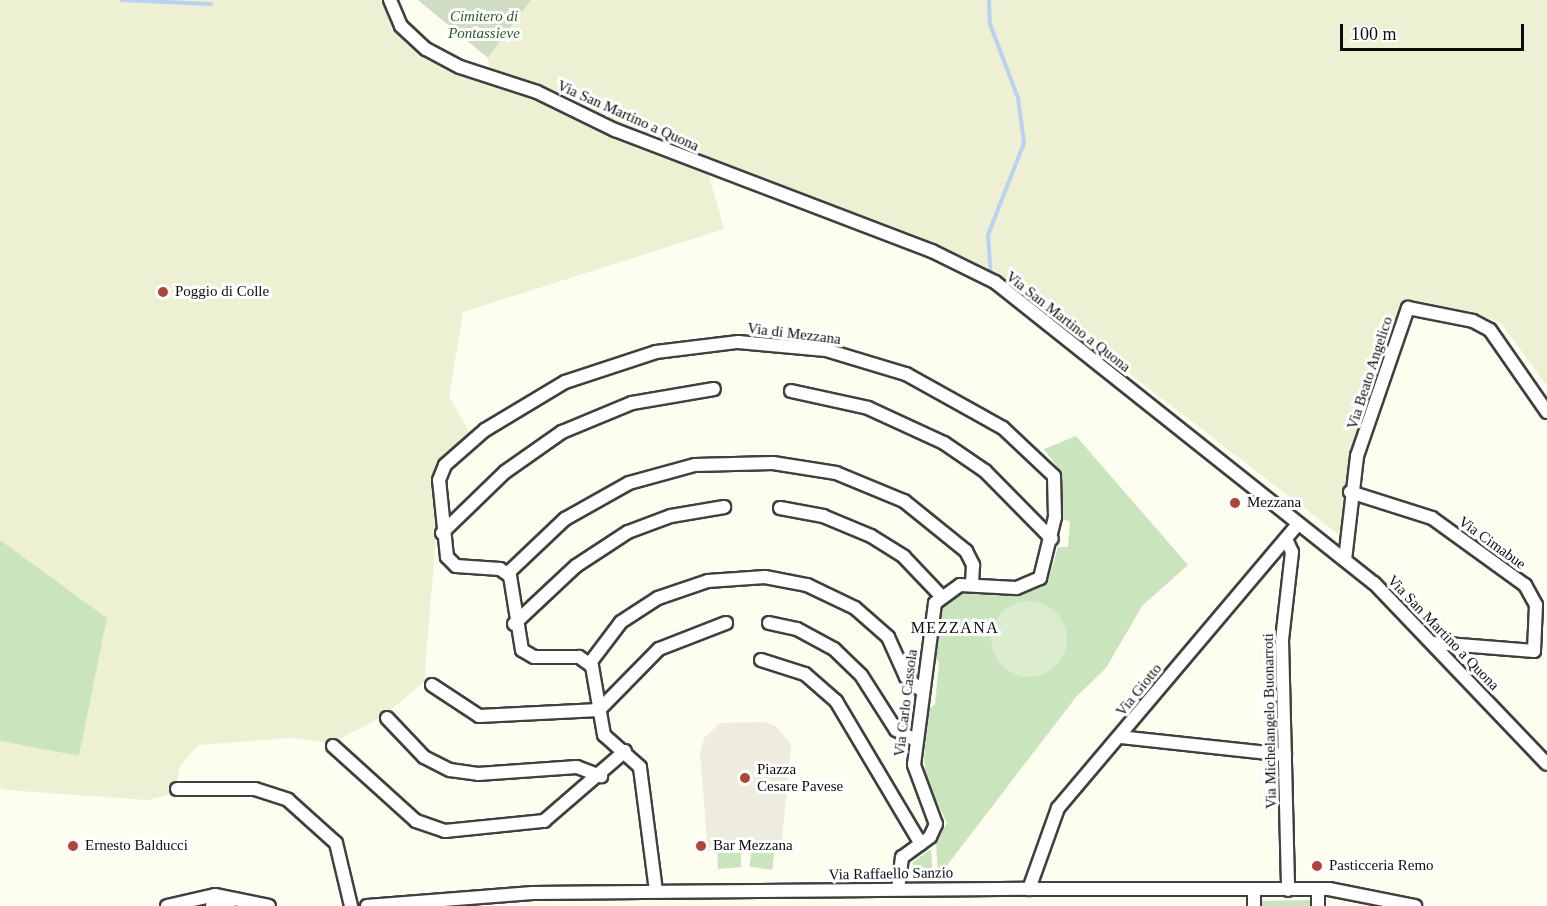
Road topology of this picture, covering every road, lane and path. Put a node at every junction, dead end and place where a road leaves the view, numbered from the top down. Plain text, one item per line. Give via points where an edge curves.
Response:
1 (390, 0) edge
2 (714, 389) dead end
3 (791, 391) dead end
4 (1547, 412) edge
5 (1350, 492) junction
6 (724, 507) dead end
7 (780, 508) dead end
8 (1295, 532) junction
9 (442, 533) junction
10 (1052, 539) junction
11 (1292, 552) junction
12 (1345, 560) junction
13 (508, 573) junction
14 (972, 585) junction
15 (940, 594) junction
16 (726, 623) dead end
17 (769, 623) dead end
18 (514, 624) junction
19 (1434, 643) junction
20 (761, 660) dead end
21 (590, 663) junction
22 (432, 685) dead end
23 (922, 691) junction
24 (599, 710) junction
25 (387, 718) dead end
26 (1120, 737) junction
27 (916, 740) junction
28 (333, 746) dead end
29 (625, 751) junction
30 (1285, 755) junction
31 (1547, 764) edge
32 (601, 776) junction
33 (177, 789) dead end
34 (921, 844) junction
35 (1029, 888) junction
36 (898, 889) junction
37 (1254, 889) junction
38 (1318, 889) junction
39 (1288, 890) junction
40 (656, 891) junction
41 (234, 900) junction
42 (169, 905) edge
43 (212, 906) edge
44 (269, 906) edge
45 (351, 906) edge
46 (367, 906) edge
47 (1254, 906) edge
48 (1318, 906) edge
49 (1415, 906) edge

1 - 8 street, Via San Martino a Quona via 401,27 426,49 460,67 537,92 615,130 932,251 996,282
2 - 9 street via 632,403 562,432 505,472
3 - 10 street via 868,408 944,443 993,478
4 - 5 street, Via Beato Angelico via 1490,330 1473,321 1408,308 1357,456
5 - 12 street, Via Beato Angelico
5 - 19 street, Via Cimabue via 1432,518 1525,585 1536,605 1534,651
6 - 18 street via 680,513 628,532 576,566
7 - 15 street via 823,516 877,539 904,557
8 - 11 street
8 - 11 street
8 - 12 street, Via San Martino a Quona
8 - 26 street, Via Giotto
9 - 10 street, Via di Mezzana via 438,485 445,465 525,403 576,377 647,354 754,342 869,361 931,385 988,417 1051,470 1057,494
9 - 13 street, Via di Mezzana via 447,557 456,566
10 - 14 street via 1045,572 1032,583
11 - 30 street, Via Michelangelo Buonarroti via 1282,640
12 - 19 street, Via San Martino a Quona
13 - 14 street via 553,528 611,491 673,469 736,462 773,463 836,473 904,501 966,551 974,565
13 - 18 street
14 - 15 street
15 - 23 street, Via Carlo Cassola via 934,606
16 - 24 street via 663,646
17 - 27 street via 804,632 837,652 861,675 896,730
18 - 21 street via 519,645 531,656 574,657
19 - 31 street, Via San Martino a Quona
20 - 34 street, Via Carlo Cassola via 805,674 836,701
21 - 23 street via 621,622 652,601 702,582 751,577 807,585 855,608 888,637 906,676
21 - 24 street
22 - 24 street via 480,716
23 - 27 street, Via Carlo Cassola
24 - 29 street via 606,738
25 - 32 street via 424,756 450,770 478,774 577,767
26 - 30 street
26 - 35 street, Via Giotto via 1058,808
27 - 34 street, Via Carlo Cassola via 916,776 936,821 933,834
28 - 32 street via 417,821 438,830 541,823
29 - 32 street
29 - 40 street via 640,767
30 - 39 street, Via Michelangelo Buonarroti
33 - 45 street via 255,789 288,800 336,843
34 - 36 street, Via Carlo Cassola via 902,857
35 - 36 street, Via Raffaello Sanzio
35 - 37 street, Via Raffaello Sanzio
36 - 40 street, Via Raffaello Sanzio
37 - 39 street, Via Raffaello Sanzio
37 - 47 street
38 - 39 street, Via Raffaello Sanzio
38 - 48 street
38 - 49 street, Via Raffaello Sanzio
40 - 46 street, Via Raffaello Sanzio via 456,896
41 - 42 street via 210,895
41 - 43 street
41 - 44 street

